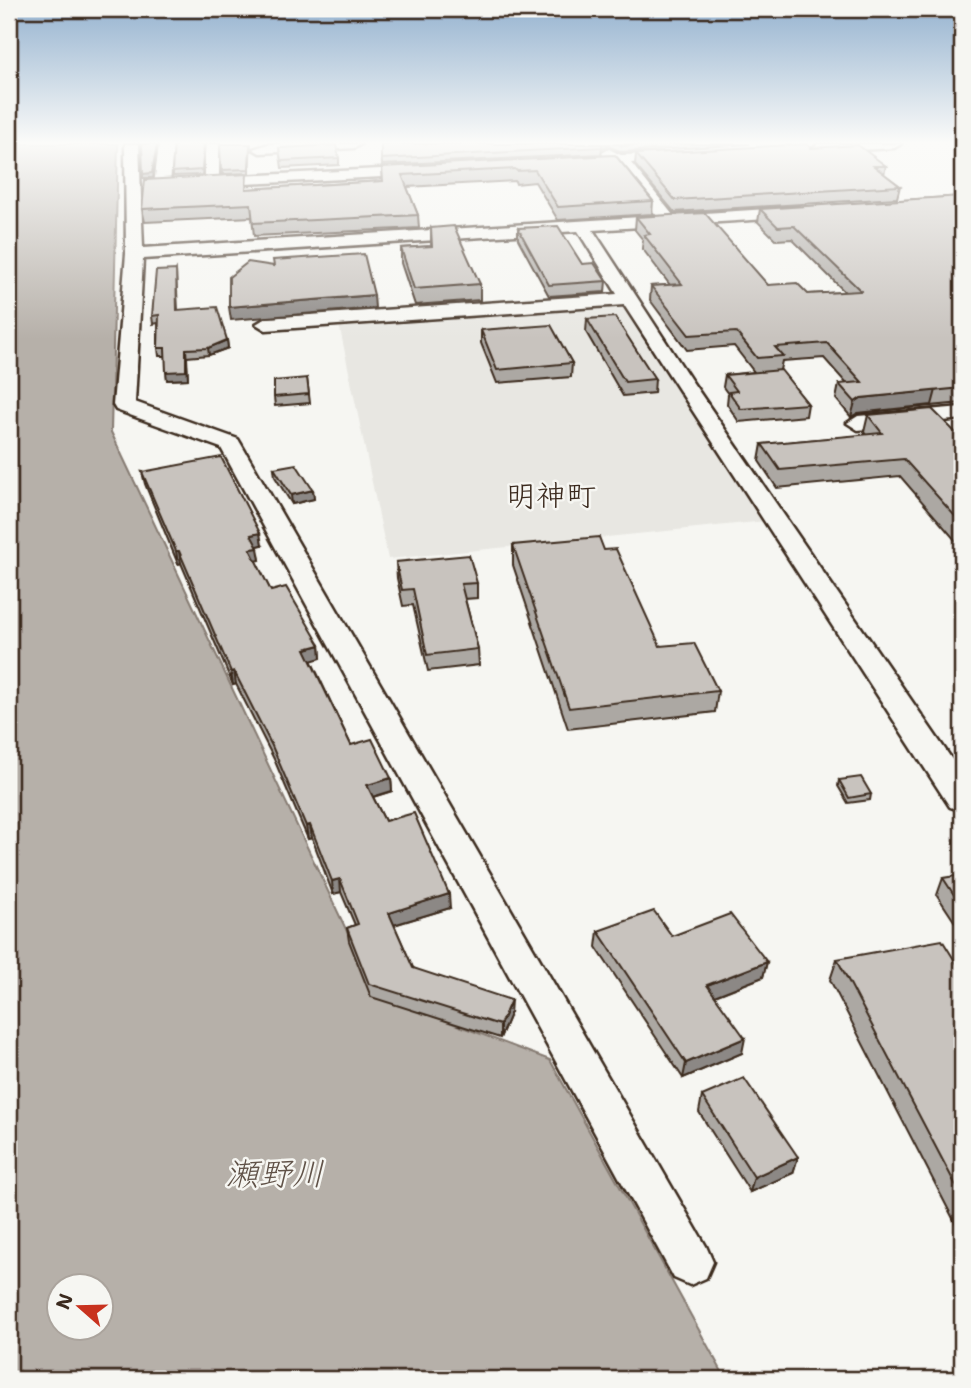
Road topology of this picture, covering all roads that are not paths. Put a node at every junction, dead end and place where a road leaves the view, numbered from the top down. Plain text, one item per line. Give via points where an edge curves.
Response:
1 (132, 209) edge
2 (660, 209) edge
3 (816, 211) edge
4 (669, 220) junction
5 (582, 225) junction
6 (135, 254) junction
7 (631, 299) junction
8 (266, 324) dead end
9 (962, 413) edge
10 (858, 423) dead end
11 (962, 799) edge
12 (690, 1262) dead end

1 - 6 street
2 - 4 street
3 - 4 street
4 - 5 street
5 - 6 street
5 - 7 street
6 - 12 street via 124,405 230,443
7 - 8 street
7 - 11 street
9 - 10 street

